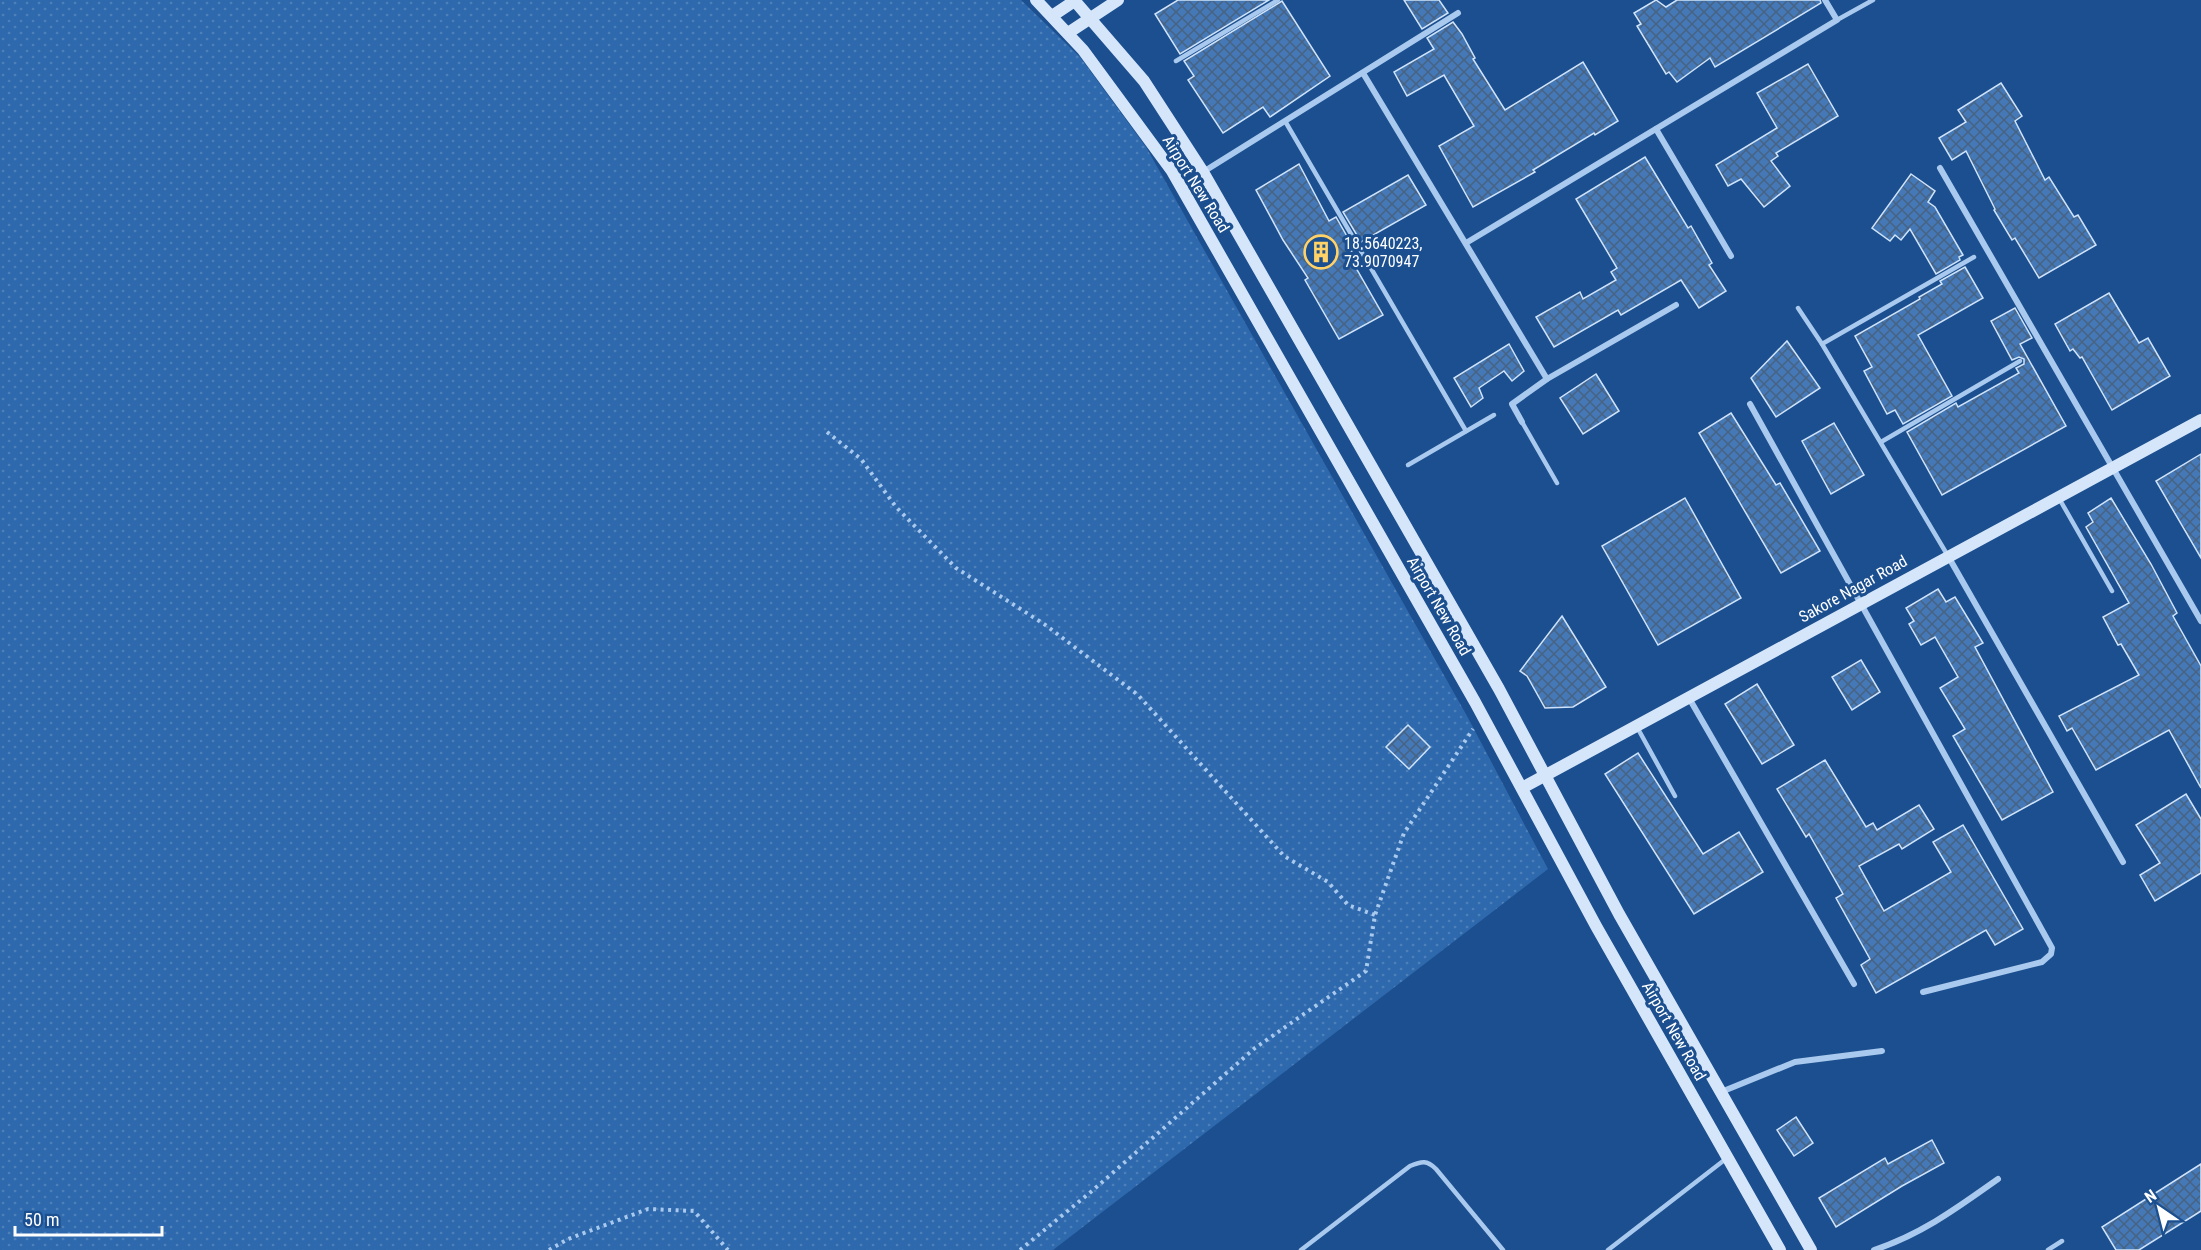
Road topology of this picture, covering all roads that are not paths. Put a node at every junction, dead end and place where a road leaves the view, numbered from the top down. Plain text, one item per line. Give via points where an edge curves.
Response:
1 (1036, 0) edge
2 (1074, 0) edge
3 (1118, 0) edge
4 (1278, 0) edge
5 (1825, 0) edge
6 (1873, 0) edge
7 (1458, 13) dead end
8 (1052, 16) junction
9 (1090, 18) junction
10 (1837, 20) junction
11 (1068, 33) junction
12 (1176, 61) dead end
13 (1363, 73) junction
14 (1285, 121) junction
15 (1656, 129) junction
16 (1940, 168) dead end
17 (1203, 172) junction
18 (1466, 243) junction
19 (1731, 256) dead end
20 (1974, 257) dead end
21 (1676, 305) dead end
22 (1798, 308) dead end
23 (1822, 344) junction
24 (2020, 361) dead end
25 (1547, 379) junction
26 (1750, 404) dead end
27 (1494, 415) dead end
28 (2201, 420) edge
29 (1522, 422) joint
30 (1466, 431) junction
31 (1881, 442) junction
32 (1408, 465) dead end
33 (2113, 467) junction
34 (1557, 483) dead end
35 (2058, 497) junction
36 (1948, 556) junction
37 (2112, 591) dead end
38 (1861, 605) junction
39 (2201, 621) edge
40 (1689, 698) junction
41 (1637, 727) junction
42 (1546, 776) junction
43 (1522, 789) junction
44 (1675, 796) dead end
45 (2124, 862) dead end
46 (1854, 984) dead end
47 (1923, 992) dead end
48 (1882, 1051) dead end
49 (1721, 1093) junction
50 (1727, 1158) junction
51 (1998, 1179) dead end
52 (2062, 1241) dead end
53 (1301, 1250) edge
54 (1503, 1250) edge
55 (1608, 1250) edge
56 (1780, 1250) edge
57 (1811, 1250) edge
58 (1874, 1250) edge
59 (2048, 1250) edge

1 - 8 main road, Airport New Road
2 - 8 main road
2 - 9 main road, Airport New Road
3 - 9 main road
4 - 12 lane
5 - 10 street
6 - 10 lane
7 - 13 street
8 - 11 main road, Airport New Road
9 - 11 main road
9 - 17 main road, Airport New Road via 1144,81
10 - 15 street
11 - 43 main road, Airport New Road via 1172,171
13 - 14 street
13 - 18 street
14 - 17 street
14 - 30 lane
15 - 18 street
15 - 19 street
16 - 33 street
17 - 42 main road, Airport New Road
18 - 25 street
20 - 23 lane
21 - 25 street
22 - 23 lane
23 - 31 lane
24 - 31 lane
25 - 29 street via 1512,404
26 - 38 street
27 - 30 lane
28 - 33 main road, Sakore Nagar Road
29 - 34 lane
30 - 32 lane
31 - 36 lane
33 - 35 main road, Sakore Nagar Road
33 - 39 street
35 - 36 main road, Sakore Nagar Road
35 - 37 lane
36 - 38 main road, Sakore Nagar Road
36 - 45 street
38 - 40 main road, Sakore Nagar Road
38 - 47 street via 2052,948 2042,962
40 - 41 main road, Sakore Nagar Road
40 - 46 street
41 - 42 main road, Sakore Nagar Road
41 - 44 lane
42 - 43 main road, Sakore Nagar Road
42 - 49 main road, Airport New Road
43 - 50 main road, Airport New Road
48 - 49 street via 1795,1062
49 - 57 main road, Airport New Road
50 - 55 lane
50 - 56 main road, Airport New Road
51 - 58 street via 1931,1226
52 - 59 lane
53 - 54 lane via 1421,1161 1436,1169

